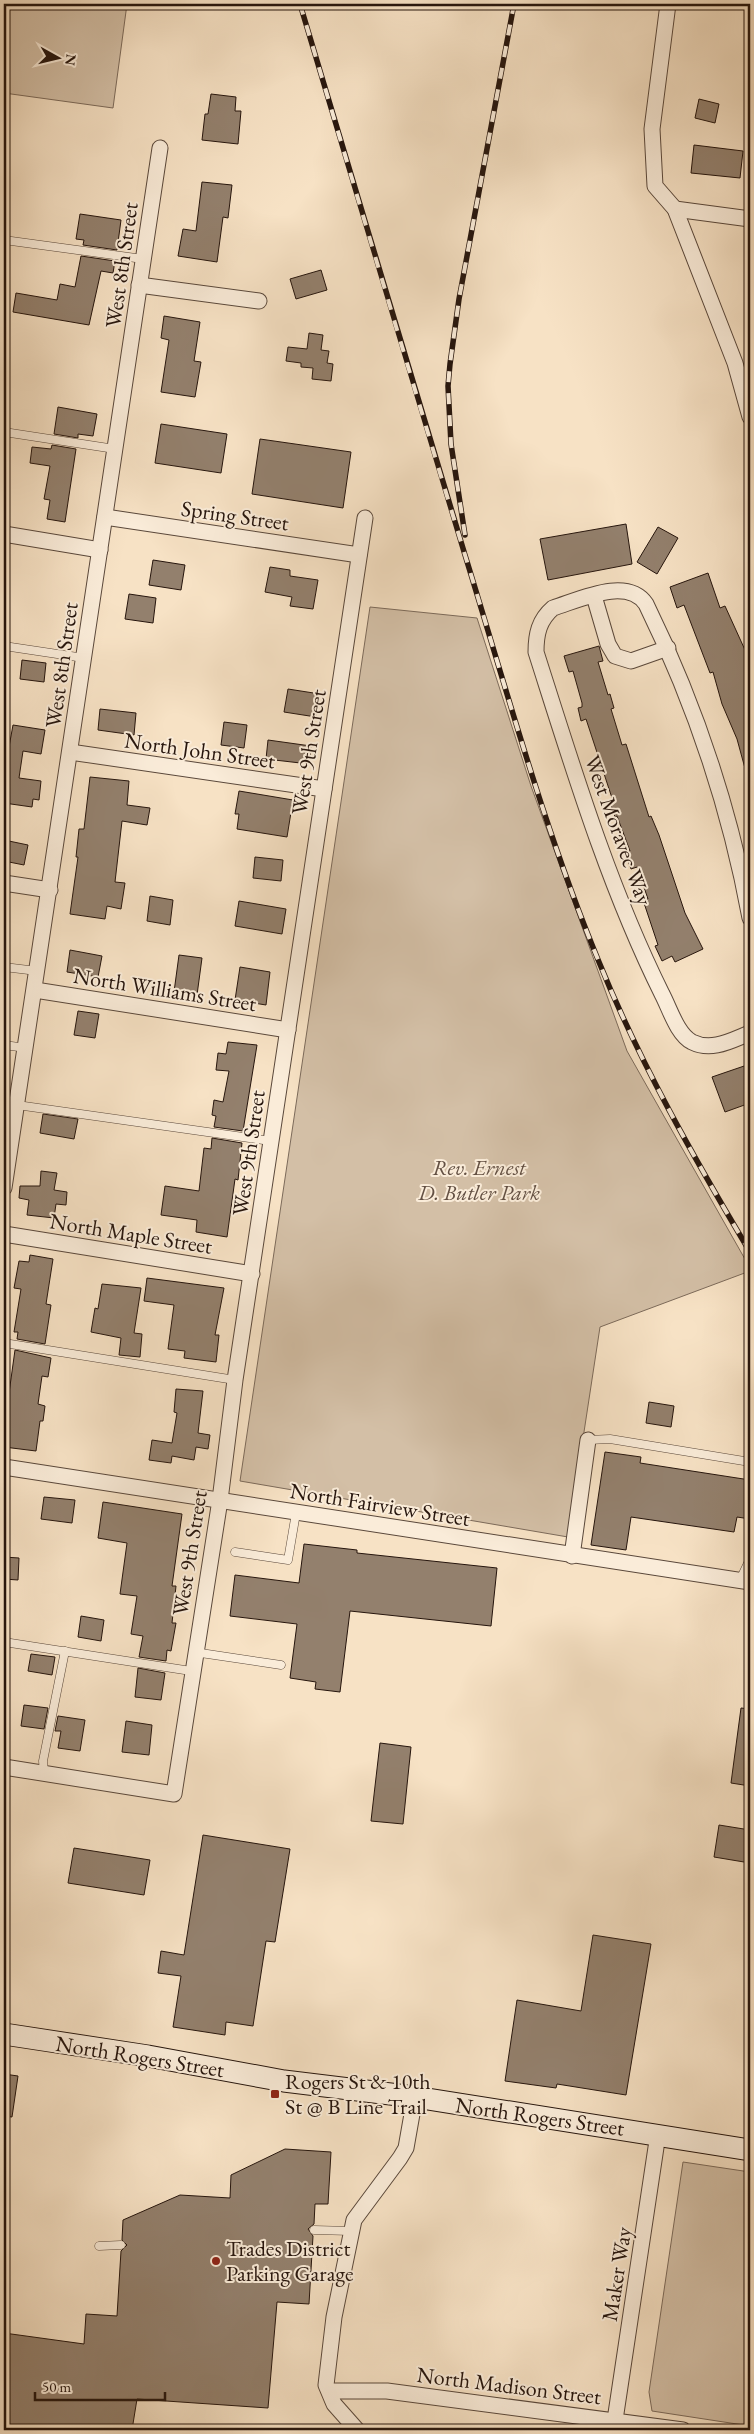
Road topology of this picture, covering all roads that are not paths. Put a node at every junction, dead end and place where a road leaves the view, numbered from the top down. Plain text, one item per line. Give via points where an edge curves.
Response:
1 (668, 4) edge
2 (160, 148) dead end
3 (675, 209) junction
4 (750, 219) edge
5 (4, 240) edge
6 (143, 259) junction
7 (139, 285) junction
8 (258, 301) dead end
9 (750, 417) edge
10 (4, 432) edge
11 (115, 449) junction
12 (105, 517) junction
13 (365, 518) dead end
14 (4, 534) edge
15 (100, 550) junction
16 (359, 555) junction
17 (594, 596) junction
18 (4, 646) edge
19 (668, 648) junction
20 (84, 658) junction
21 (70, 752) junction
22 (324, 789) junction
23 (4, 883) edge
24 (50, 890) junction
25 (750, 918) edge
26 (4, 968) edge
27 (37, 971) junction
28 (35, 990) junction
29 (288, 1030) junction
30 (750, 1033) edge
31 (4, 1045) edge
32 (26, 1048) junction
33 (17, 1105) junction
34 (8, 1133) edge
35 (271, 1141) junction
36 (4, 1188) edge
37 (4, 1234) edge
38 (252, 1274) junction
39 (4, 1343) edge
40 (235, 1380) junction
41 (588, 1440) joint
42 (750, 1462) edge
43 (4, 1467) edge
44 (220, 1500) junction
45 (296, 1513) junction
46 (235, 1552) dead end
47 (572, 1556) junction
48 (750, 1559) edge
49 (745, 1581) edge
50 (4, 1642) edge
51 (65, 1651) junction
52 (194, 1652) junction
53 (282, 1665) dead end
54 (191, 1672) junction
55 (4, 1767) edge
56 (44, 1773) junction
57 (4, 2034) edge
58 (415, 2097) junction
59 (658, 2134) junction
60 (750, 2150) edge
61 (314, 2230) dead end
62 (351, 2231) junction
63 (122, 2245) dead end
64 (99, 2246) dead end
65 (328, 2391) junction
66 (615, 2420) junction
67 (357, 2430) edge
68 (683, 2430) edge

1 - 3 street via 651,148 655,186
2 - 6 street, West 8th Street
3 - 4 street
3 - 9 street via 735,363
5 - 6 lane
6 - 7 street, West 8th Street
7 - 8 street
7 - 11 street, West 8th Street
10 - 11 lane
11 - 12 street, West 8th Street
12 - 15 street, West 8th Street
12 - 16 street, Spring Street
13 - 16 street, West 9th Street
14 - 15 street
15 - 20 street, West 8th Street
16 - 22 street, West 9th Street
17 - 19 street, West Moravec Way via 618,590 638,595 646,604
17 - 19 street via 608,644 615,656 631,661
17 - 30 street, West Moravec Way via 553,608 545,615 536,638 536,652 592,827 649,968 681,1031 691,1041 715,1046
18 - 20 lane
19 - 25 street, West Moravec Way via 715,776 734,841
20 - 21 street, West 8th Street
21 - 22 street, North John Street
21 - 24 street, West 8th Street
22 - 29 street, West 9th Street
23 - 24 street
24 - 27 street, West 8th Street
26 - 27 lane
27 - 28 street, West 8th Street
28 - 29 street, North Williams Street
28 - 32 street, West 8th Street
29 - 35 street, West 9th Street
31 - 32 lane
32 - 33 street, West 8th Street
33 - 34 street, West 8th Street
33 - 35 lane
34 - 36 street, West 8th Street
35 - 38 street, West 9th Street
37 - 38 street, North Maple Street
38 - 40 street, West 9th Street
39 - 40 lane
40 - 44 street, West 9th Street
41 - 42 lane via 610,1439
41 - 47 street
43 - 44 street, North Fairview Street
44 - 45 street, North Fairview Street
44 - 52 street, West 9th Street
45 - 46 lane via 288,1560
45 - 47 street, North Fairview Street
47 - 49 street, North Fairview Street
48 - 49 lane
50 - 51 lane
51 - 54 lane
51 - 56 lane via 43,1761
52 - 53 lane
52 - 54 street, West 9th Street
54 - 56 street, West 9th Street via 174,1794
55 - 56 street
57 - 58 street, North Rogers Street via 284,2081
58 - 59 street, North Rogers Street
58 - 62 street via 406,2148 360,2210
59 - 60 street, North Rogers Street
59 - 66 street, Maker Way
61 - 62 lane
62 - 65 street via 327,2366
63 - 64 lane
65 - 66 street, North Madison Street via 387,2390
65 - 67 street via 334,2404
66 - 68 street, North Madison Street

